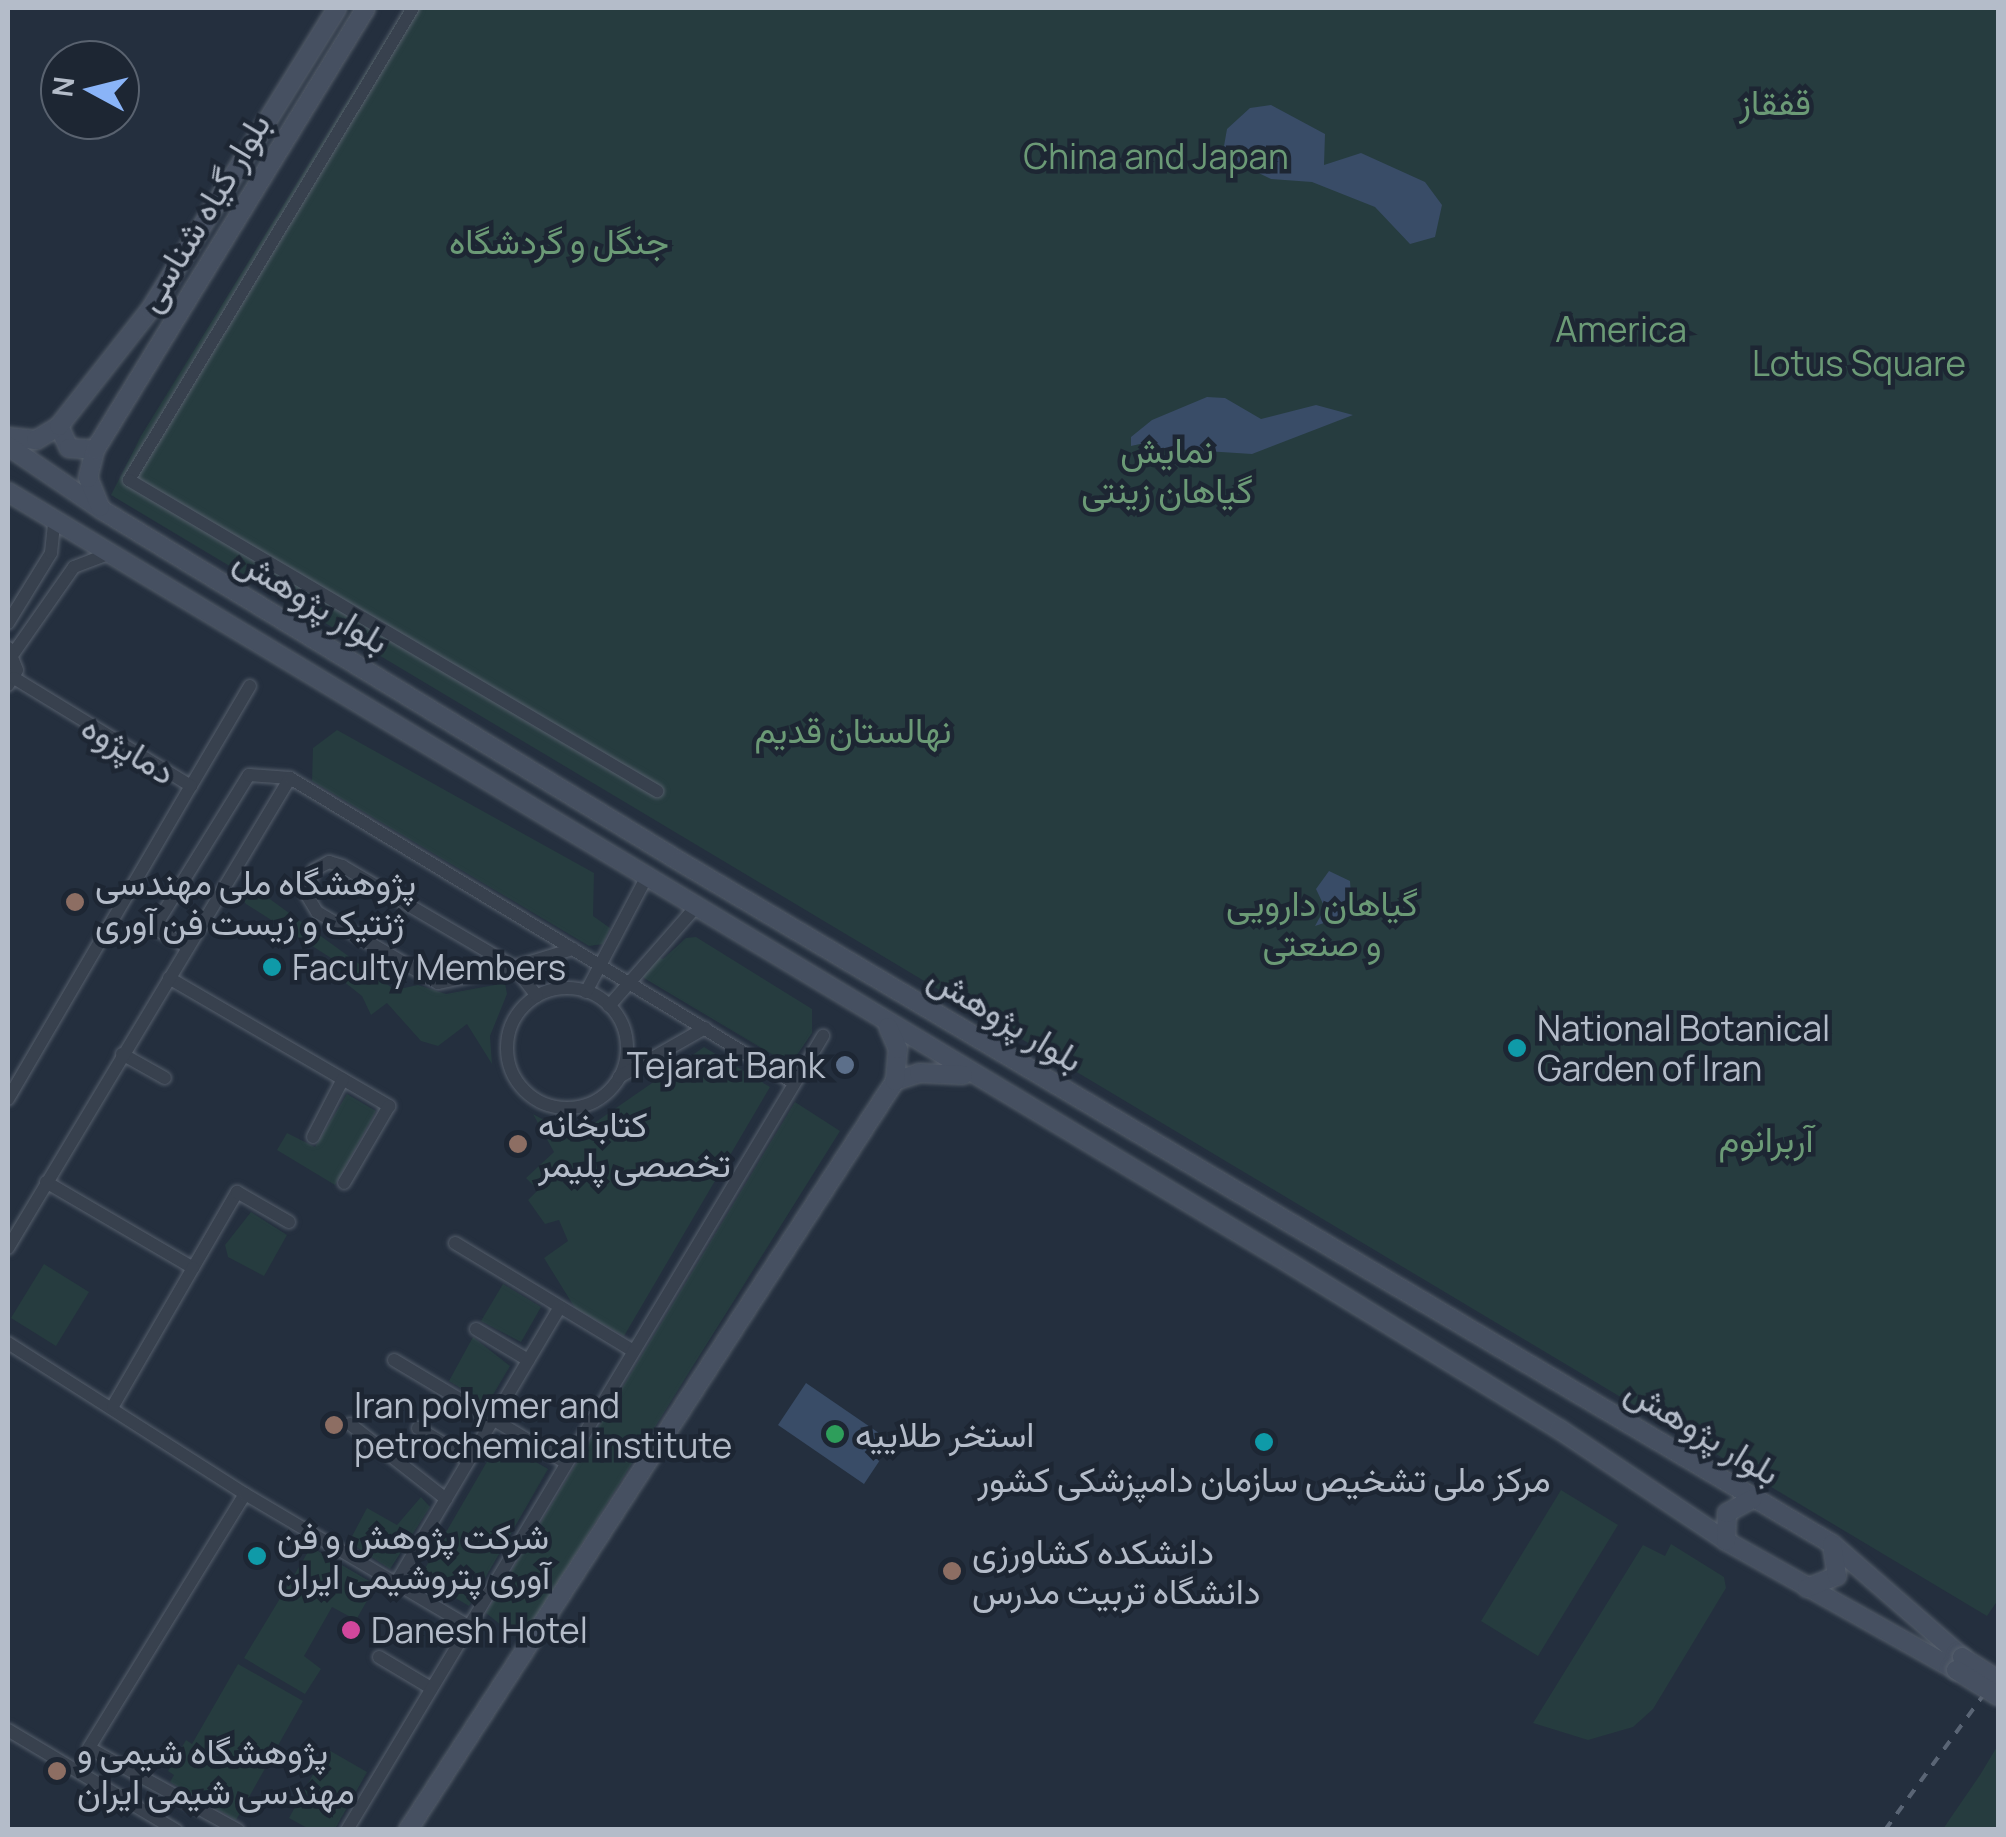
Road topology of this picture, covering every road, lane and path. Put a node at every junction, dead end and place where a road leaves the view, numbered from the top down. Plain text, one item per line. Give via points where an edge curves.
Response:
1 (336, 8) edge
2 (366, 8) edge
3 (413, 8) edge
4 (59, 426) junction
5 (8, 437) edge
6 (8, 446) edge
7 (95, 450) junction
8 (8, 492) edge
9 (102, 510) junction
10 (54, 522) junction
11 (106, 555) junction
12 (8, 623) edge
13 (10, 651) edge
14 (11, 682) edge
15 (250, 686) dead end
16 (290, 778) junction
17 (191, 786) junction
18 (657, 791) dead end
19 (645, 880) junction
20 (694, 909) junction
21 (188, 947) junction
22 (573, 949) junction
23 (601, 965) junction
24 (514, 966) junction
25 (168, 978) junction
26 (626, 980) junction
27 (586, 992) junction
28 (538, 996) junction
29 (609, 1006) junction
30 (887, 1025) junction
31 (705, 1028) junction
32 (823, 1036) dead end
33 (122, 1054) junction
34 (972, 1076) junction
35 (165, 1078) dead end
36 (620, 1078) junction
37 (343, 1079) junction
38 (895, 1081) junction
39 (794, 1083) junction
40 (8, 1098) edge
41 (313, 1138) dead end
42 (46, 1182) junction
43 (344, 1182) dead end
44 (288, 1222) dead end
45 (455, 1243) dead end
46 (8, 1248) edge
47 (194, 1268) junction
48 (560, 1306) junction
49 (476, 1330) dead end
50 (8, 1342) edge
51 (633, 1351) junction
52 (394, 1360) dead end
53 (528, 1360) junction
54 (114, 1406) junction
55 (493, 1419) junction
56 (350, 1424) dead end
57 (418, 1428) dead end
58 (469, 1459) junction
59 (566, 1463) junction
60 (245, 1494) junction
61 (446, 1498) junction
62 (1752, 1499) junction
63 (1726, 1541) junction
64 (1832, 1544) junction
65 (396, 1583) junction
66 (1807, 1588) junction
67 (468, 1626) junction
68 (380, 1656) dead end
69 (1959, 1664) junction
70 (1998, 1680) edge
71 (431, 1688) junction
72 (1998, 1696) edge
73 (8, 1730) edge
74 (176, 1830) edge
75 (238, 1830) edge
76 (347, 1830) edge
77 (408, 1830) edge

1 - 4 street, بلوار گیاه شناسی via 150,310
2 - 7 street, بلوار گیاه شناسی
3 - 18 street via 128,480
4 - 5 street via 36,440
4 - 7 street via 68,448
6 - 9 street, بلوار پژوهش
7 - 9 street via 88,478
8 - 10 street, بلوار پژوهش
9 - 62 street, بلوار پژوهش
10 - 11 street, بلوار پژوهش
10 - 12 street via 51,552
11 - 13 street via 74,567
11 - 19 street, بلوار پژوهش
13 - 14 street
14 - 17 street, دماپژوه
15 - 17 street
16 - 21 street
16 - 21 street via 249,774 154,928
16 - 22 street
17 - 40 street, دماپژوه
19 - 20 street, بلوار پژوهش
19 - 23 street
20 - 26 street
20 - 30 street, بلوار پژوهش
21 - 25 street
22 - 23 street
22 - 24 street
23 - 26 street
23 - 27 street
24 - 24 street via 342,866 329,862 314,870 306,894 316,912 438,983
24 - 28 street
25 - 33 street
25 - 37 street
26 - 29 street
26 - 31 street
27 - 28 street via 556,989
27 - 29 street
28 - 36 street via 522,1008 507,1046 509,1066 532,1098 570,1109 598,1099
29 - 36 street via 626,1040
30 - 34 street, بلوار پژوهش
30 - 38 street via 898,1049
31 - 36 street
31 - 39 street
32 - 39 street
33 - 35 street
33 - 42 street
34 - 38 street via 919,1073
34 - 63 street, بلوار پژوهش via 1542,1418
37 - 41 street
37 - 43 street via 389,1106
38 - 77 street
39 - 51 street
42 - 46 street
42 - 47 street
44 - 47 street via 238,1192
45 - 48 street
47 - 54 street
48 - 51 street
48 - 53 street
49 - 53 street
50 - 54 street
51 - 59 street
52 - 55 street
53 - 55 street
54 - 60 street
55 - 58 street
55 - 59 street
56 - 61 street
57 - 58 street
58 - 61 street
59 - 67 street
60 - 65 street
60 - 75 street via 89,1748
61 - 65 street
62 - 63 street via 1727,1513
62 - 64 street, بلوار پژوهش
63 - 66 street, بلوار پژوهش
64 - 66 street via 1837,1576
64 - 69 street, بلوار پژوهش
65 - 67 street
66 - 69 street, بلوار پژوهش
67 - 71 street
68 - 71 street
69 - 70 street, bridge
69 - 72 street, bridge
71 - 76 street
73 - 74 street

